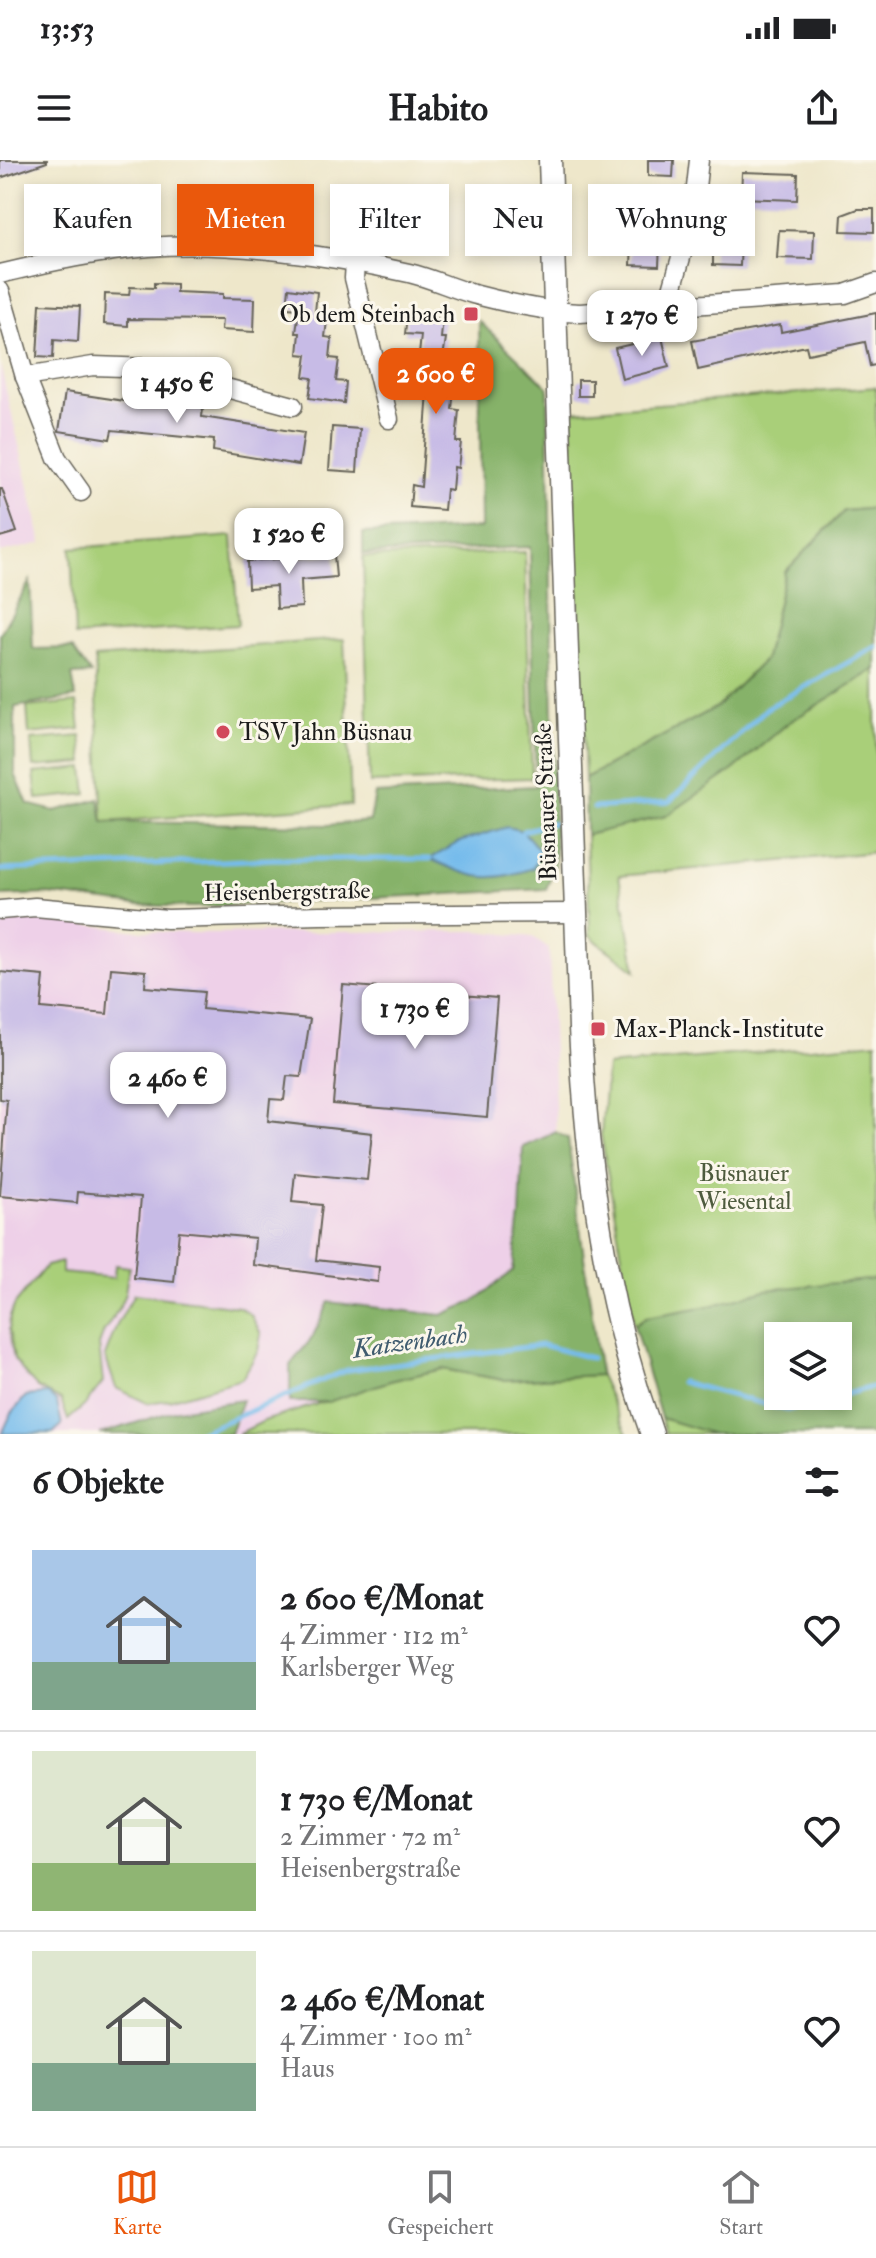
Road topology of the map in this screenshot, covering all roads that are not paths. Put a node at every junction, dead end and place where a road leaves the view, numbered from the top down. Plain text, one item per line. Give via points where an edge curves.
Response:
1 (550, 160) edge
2 (699, 160) edge
3 (355, 263) junction
4 (0, 274) edge
5 (876, 283) edge
6 (0, 291) edge
7 (667, 307) junction
8 (555, 312) junction
9 (25, 377) junction
10 (293, 406) dead end
11 (389, 419) dead end
12 (81, 492) dead end
13 (0, 910) edge
14 (576, 913) junction
15 (652, 1434) edge

1 - 8 street, Büsnauer Straße
2 - 7 street via 693,215
3 - 4 street via 227,247 152,247
3 - 8 street
3 - 11 street via 354,278
5 - 7 street via 845,294
6 - 9 street
7 - 8 street
8 - 14 street, Büsnauer Straße
9 - 10 street via 93,366 152,368
9 - 12 street via 57,458
13 - 14 street, Heisenbergstraße via 35,907 167,919
14 - 15 street, Büsnauer Straße via 592,1185 612,1299

